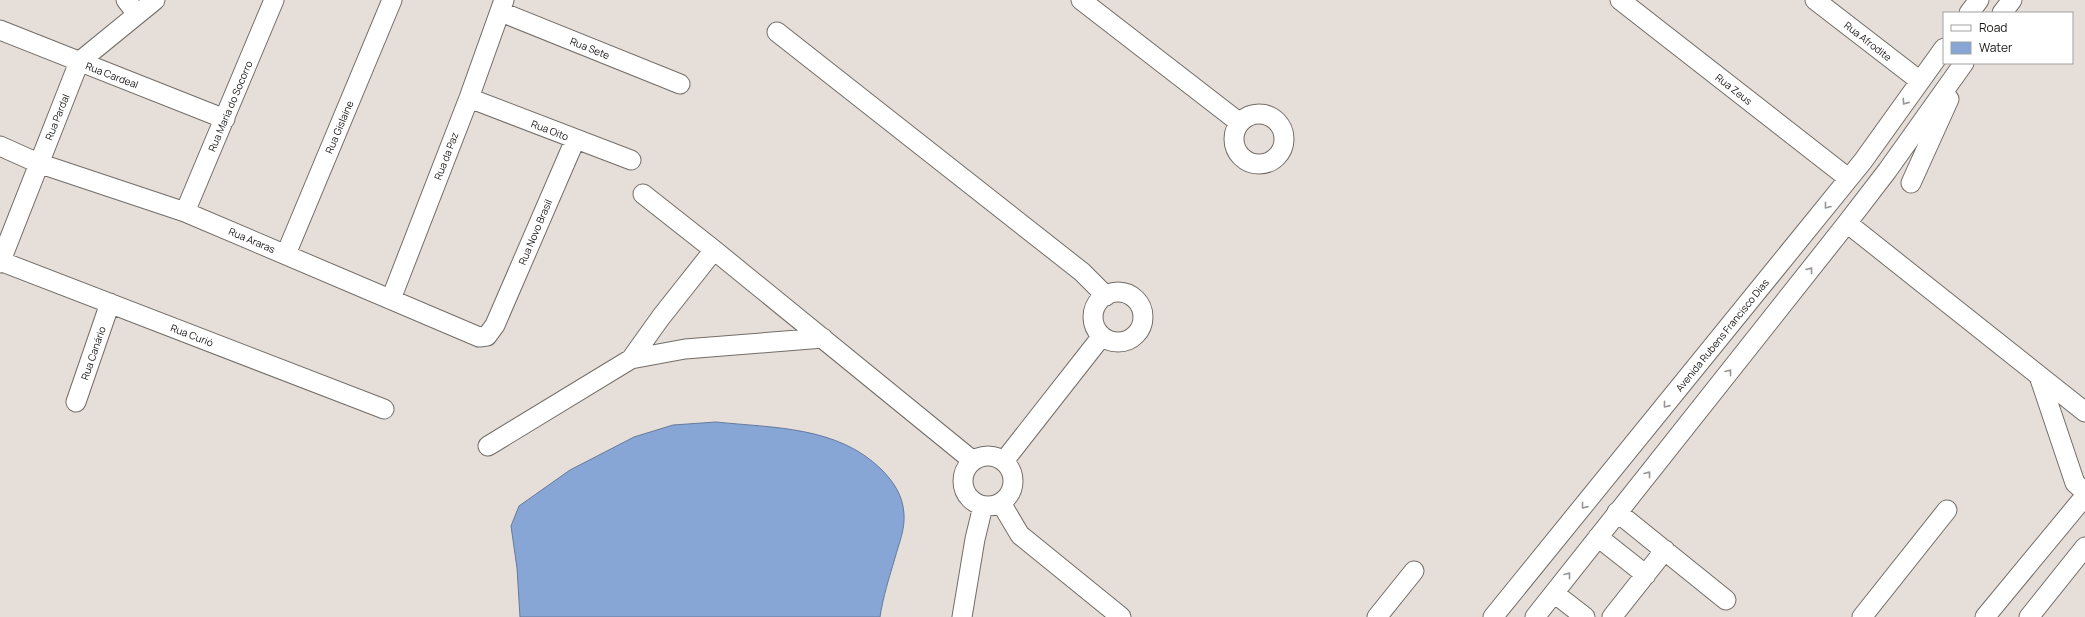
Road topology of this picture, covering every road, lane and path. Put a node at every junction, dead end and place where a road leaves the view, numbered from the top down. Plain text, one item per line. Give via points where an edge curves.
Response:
1 (155, 0) edge
2 (274, 0) edge
3 (392, 0) edge
4 (1081, 0) edge
5 (1620, 0) edge
6 (1815, 0) edge
7 (1979, 0) edge
8 (2012, 0) edge
9 (502, 6) edge
10 (131, 7) edge
11 (1970, 12) edge
12 (2003, 12) edge
13 (0, 30) edge
14 (776, 32) dead end
15 (1943, 49) edge
16 (79, 62) junction
17 (1964, 64) edge
18 (1965, 64) edge
19 (1920, 81) junction
20 (680, 84) dead end
21 (469, 98) junction
22 (225, 119) junction
23 (1240, 123) dead end
24 (575, 140) junction
25 (0, 146) edge
26 (631, 160) dead end
27 (38, 163) junction
28 (1887, 171) junction
29 (1848, 178) junction
30 (643, 194) dead end
31 (185, 212) junction
32 (1847, 223) junction
33 (714, 250) junction
34 (286, 254) junction
35 (0, 262) edge
36 (1106, 296) junction
37 (391, 299) junction
38 (110, 303) junction
39 (495, 325) joint
40 (1102, 336) junction
41 (823, 338) junction
42 (631, 359) junction
43 (2039, 376) junction
44 (76, 402) dead end
45 (384, 409) dead end
46 (2080, 409) edge
47 (2085, 426) edge
48 (488, 446) dead end
49 (973, 461) junction
50 (1004, 461) junction
51 (2085, 492) edge
52 (2085, 496) edge
53 (992, 504) junction
54 (1947, 510) dead end
55 (1617, 512) junction
56 (1598, 537) junction
57 (2085, 547) edge
58 (1665, 550) junction
59 (1414, 571) dead end
60 (1646, 575) junction
61 (1554, 593) junction
62 (1726, 600) dead end
63 (962, 617) edge
64 (1121, 617) edge
65 (1377, 617) edge
66 (1493, 617) edge
67 (1535, 617) edge
68 (1585, 617) edge
69 (1612, 617) edge
70 (1862, 617) edge
71 (1985, 617) edge
72 (2029, 617) edge

1 - 10 street, Rua Pardal
2 - 22 street, Rua Maria do Socorro
3 - 34 street, Rua Gislaine
4 - 23 street
5 - 29 street, Rua Zeus
6 - 19 street, Rua Afrodite
7 - 11 street
8 - 12 street
9 - 20 street, Rua Sete
9 - 21 street, Rua da Paz
10 - 16 street, Rua Pardal
13 - 16 street, Rua Cardeal
14 - 36 street via 1082,272
15 - 19 street, Avenida Rubens Francisco Dias
16 - 22 street, Rua Cardeal
16 - 27 street, Rua Pardal
17 - 28 street
18 - 28 street via 1917,186
19 -> 29 street, Avenida Rubens Francisco Dias via 1863,162
21 - 24 street, Rua Oito
21 - 37 street, Rua da Paz
22 - 31 street, Rua Maria do Socorro
24 - 26 street, Rua Oito
24 - 39 street, Rua Novo Brasil
25 - 27 street, Rua Araras
27 - 31 street, Rua Araras
27 - 35 street, Rua Pardal
28 - 32 street
29 -> 66 street, Avenida Rubens Francisco Dias
30 - 33 street
31 - 34 street, Rua Araras
32 - 43 street
55 -> 32 street
33 - 41 street
33 - 42 street
34 - 37 street, Rua Araras
35 - 38 street, Rua Curió
36 - 40 street via 1096,307 1094,315 1094,323
36 - 40 street via 1121,293 1134,298 1142,312 1143,320 1136,334 1130,339 1115,342
37 - 39 street, Rua Araras via 479,337 487,336
38 - 44 street, Rua Canário
38 - 45 street, Rua Curió
40 - 50 street
41 - 42 street via 685,349
41 - 49 street
42 - 48 street
43 - 46 street
43 - 51 street via 2074,483
46 - 47 street
49 - 50 street via 988,456
49 - 53 street via 967,467 963,483 969,497
50 - 53 street via 1013,478 1010,492
52 - 71 street
53 - 63 street via 975,539
53 - 64 street via 1020,535
54 - 70 street
55 - 56 street
55 - 58 street
56 - 60 street
61 -> 56 street
57 - 72 street
58 - 60 street
58 - 62 street
59 - 65 street
60 - 69 street
61 - 67 street
61 - 68 street

